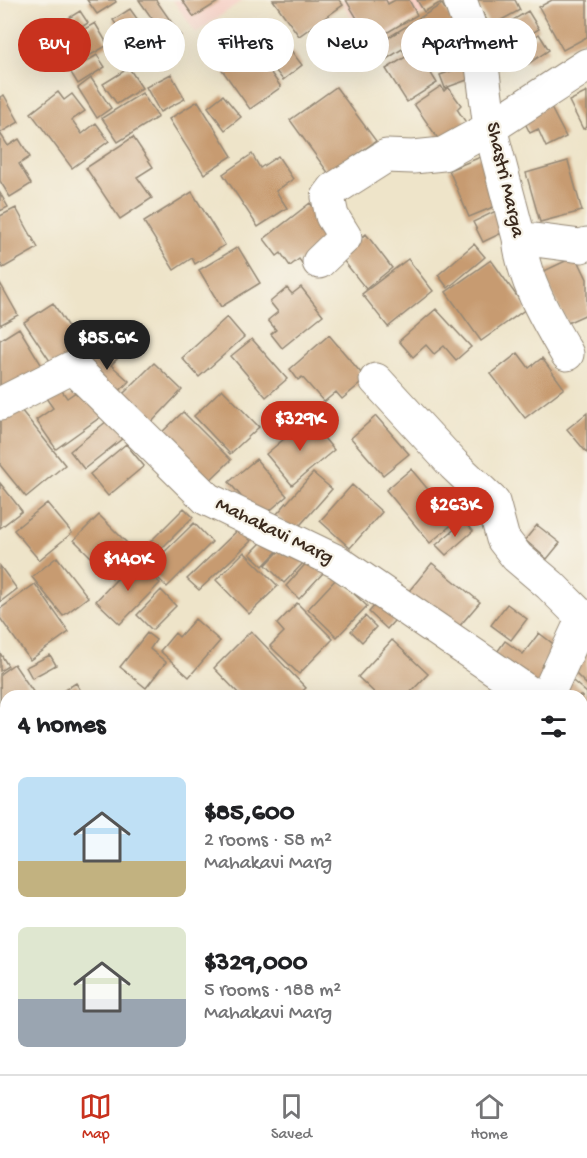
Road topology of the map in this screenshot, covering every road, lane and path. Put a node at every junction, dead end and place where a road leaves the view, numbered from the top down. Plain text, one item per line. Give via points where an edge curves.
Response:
1 (460, 0) edge
2 (587, 65) edge
3 (490, 128) junction
4 (519, 238) junction
5 (587, 244) edge
6 (319, 262) dead end
7 (567, 354) dead end
8 (376, 380) dead end
9 (0, 404) edge
10 (585, 617) edge
11 (525, 690) edge
12 (550, 690) edge

1 - 3 street, Shastri Marga via 481,58
2 - 3 street
3 - 4 street, Shastri Marga
3 - 6 street via 443,154 386,156 334,189 328,197 332,216 345,237
4 - 5 street
4 - 7 street, Shastri Marga via 520,257 542,311
8 - 10 street via 493,502 502,539 517,557
9 - 11 street, Mahakavi Marg via 75,369 207,499 338,562
10 - 12 street

